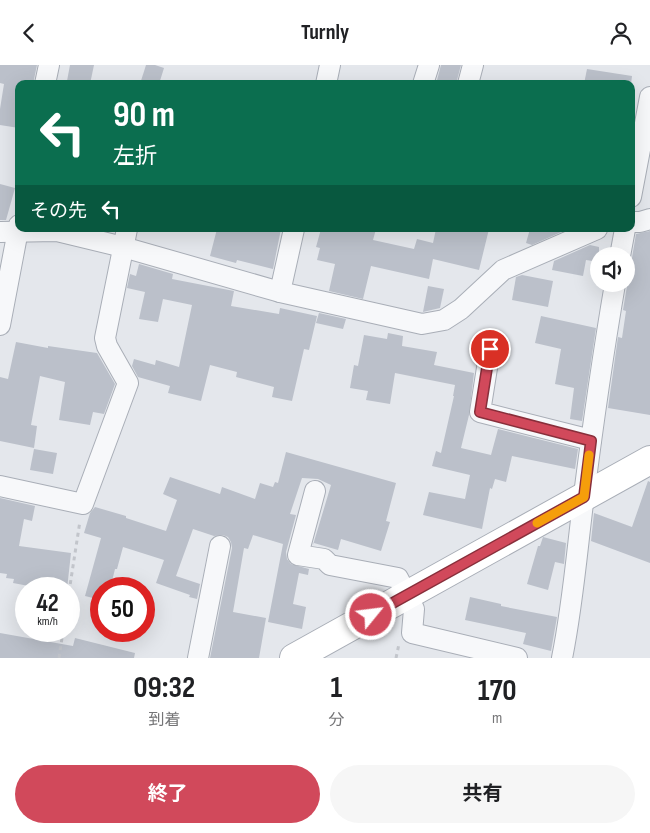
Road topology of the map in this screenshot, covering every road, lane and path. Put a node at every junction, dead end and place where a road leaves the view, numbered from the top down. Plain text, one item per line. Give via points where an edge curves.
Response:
1 (49, 65) edge
2 (330, 65) edge
3 (428, 65) edge
4 (473, 65) edge
5 (46, 80) edge
6 (327, 80) edge
7 (424, 80) edge
8 (469, 80) edge
9 (650, 97) edge
10 (635, 176) edge
11 (650, 219) edge
12 (635, 222) edge
13 (12, 230) edge
14 (67, 232) edge
15 (293, 232) edge
16 (590, 232) edge
17 (624, 232) edge
18 (125, 238) edge
19 (622, 247) edge
20 (280, 292) junction
21 (615, 292) edge
22 (0, 325) edge
23 (490, 349) dead end
24 (591, 441) junction
25 (650, 460) edge
26 (0, 486) edge
27 (315, 491) dead end
28 (584, 497) junction
29 (83, 504) junction
30 (220, 546) dead end
31 (71, 577) edge
32 (408, 595) junction
33 (62, 642) edge
34 (60, 658) edge
35 (198, 658) edge
36 (294, 658) edge
37 (517, 658) edge
38 (562, 658) edge

1 - 5 street
2 - 6 street
3 - 7 street
4 - 8 street
9 - 10 street
11 - 12 street
13 - 22 street
14 - 18 street
15 - 20 street
16 - 20 street via 503,270 461,309 444,320 422,324
17 - 19 street
18 - 20 street
18 - 29 street via 105,338 128,383
21 - 24 street
23 - 24 street via 480,412
24 - 28 street
25 - 28 main road
26 - 29 street
27 - 32 street via 298,555 398,579
28 - 32 main road
28 - 38 street via 571,615
29 - 31 path
30 - 35 street
32 - 36 main road
32 - 37 street via 414,609 412,633
33 - 34 path

